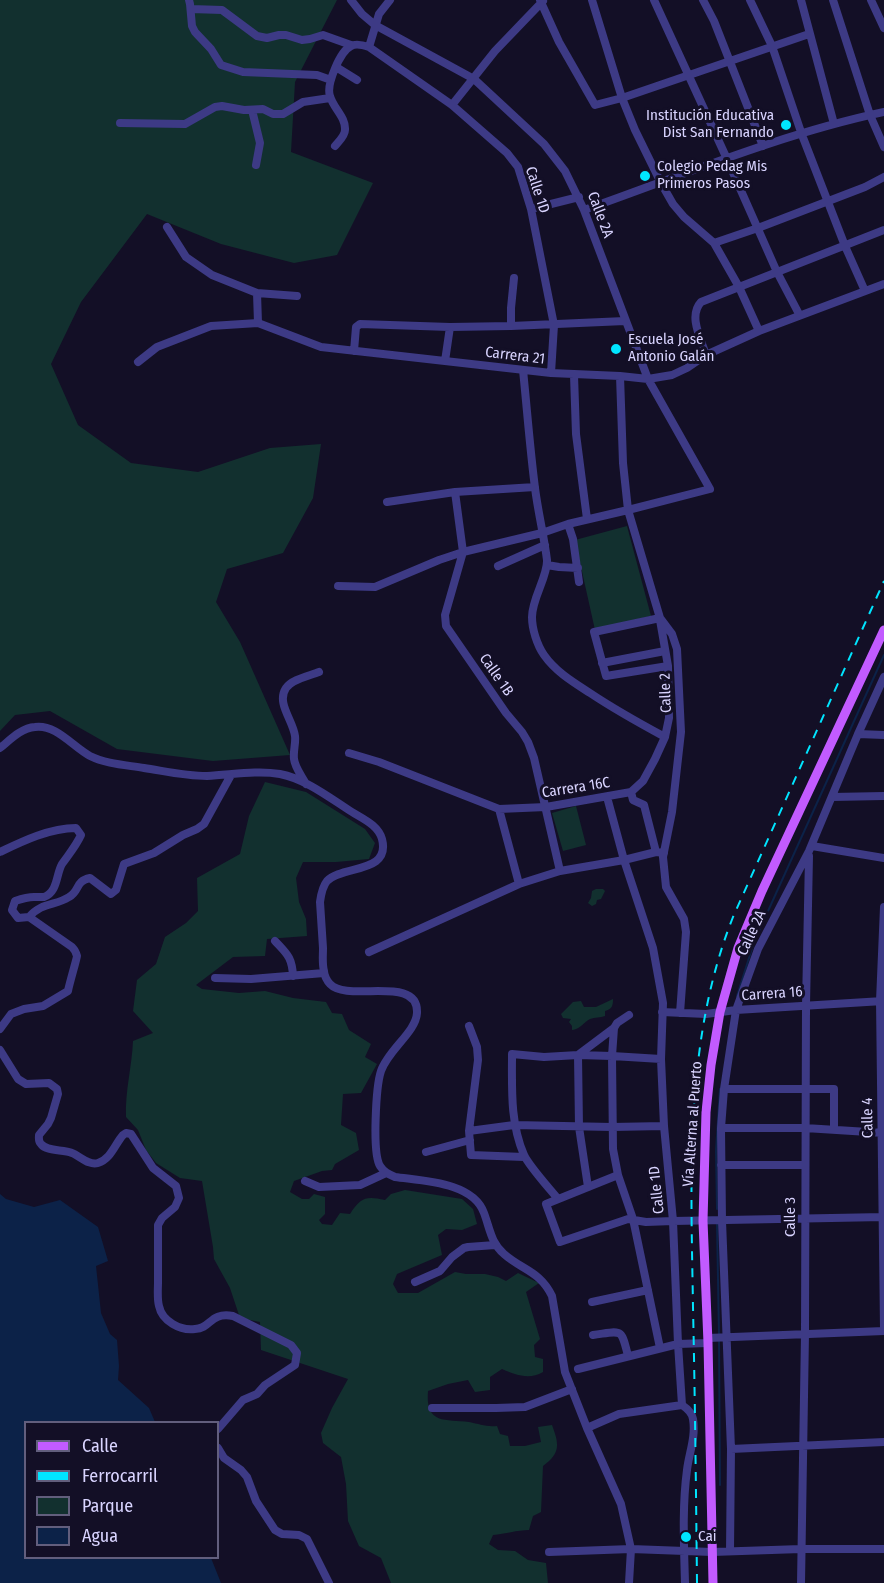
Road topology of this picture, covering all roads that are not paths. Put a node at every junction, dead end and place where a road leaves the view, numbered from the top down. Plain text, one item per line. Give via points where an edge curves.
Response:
1 (189, 0) edge
2 (351, 0) edge
3 (390, 0) edge
4 (592, 0) edge
5 (654, 0) edge
6 (703, 0) edge
7 (750, 0) edge
8 (801, 0) edge
9 (833, 0) edge
10 (871, 0) edge
11 (541, 1) edge
12 (191, 9) junction
13 (375, 25) junction
14 (884, 28) edge
15 (809, 34) junction
16 (351, 45) junction
17 (772, 46) junction
18 (369, 47) junction
19 (730, 61) junction
20 (336, 67) junction
21 (689, 74) junction
22 (331, 80) junction
23 (357, 80) dead end
24 (474, 80) junction
25 (330, 98) junction
26 (622, 98) junction
27 (452, 105) junction
28 (252, 110) junction
29 (884, 112) edge
30 (870, 115) junction
31 (120, 123) dead end
32 (834, 124) junction
33 (802, 135) junction
34 (335, 146) dead end
35 (763, 146) junction
36 (884, 147) edge
37 (727, 159) junction
38 (256, 165) dead end
39 (884, 177) edge
40 (661, 183) junction
41 (579, 197) junction
42 (828, 200) junction
43 (531, 208) junction
44 (584, 210) junction
45 (167, 226) dead end
46 (758, 228) junction
47 (884, 230) edge
48 (714, 243) junction
49 (845, 246) junction
50 (777, 272) junction
51 (514, 278) dead end
52 (884, 284) edge
53 (739, 287) junction
54 (865, 291) junction
55 (257, 293) junction
56 (297, 296) dead end
57 (800, 314) junction
58 (625, 321) junction
59 (258, 323) junction
60 (554, 325) junction
61 (511, 326) junction
62 (450, 327) junction
63 (759, 331) junction
64 (354, 351) junction
65 (706, 355) junction
66 (445, 361) junction
67 (138, 362) dead end
68 (523, 370) junction
69 (551, 374) junction
70 (574, 375) junction
71 (620, 376) junction
72 (648, 380) junction
73 (535, 487) junction
74 (455, 492) junction
75 (387, 502) dead end
76 (628, 510) junction
77 (587, 519) junction
78 (568, 524) junction
79 (542, 533) junction
80 (545, 545) junction
81 (463, 552) junction
82 (547, 565) junction
83 (498, 566) dead end
84 (578, 568) junction
85 (579, 582) dead end
86 (338, 586) dead end
87 (660, 618) junction
88 (884, 630) edge
89 (665, 651) junction
90 (602, 663) junction
91 (668, 666) junction
92 (319, 672) dead end
93 (884, 677) edge
94 (858, 734) junction
95 (884, 735) edge
96 (664, 737) junction
97 (0, 748) edge
98 (349, 753) dead end
99 (231, 775) junction
100 (306, 784) junction
101 (631, 792) junction
102 (884, 796) edge
103 (607, 797) junction
104 (832, 797) junction
105 (546, 807) junction
106 (499, 809) junction
107 (810, 849) junction
108 (0, 852) edge
109 (660, 852) junction
110 (884, 858) edge
111 (624, 860) junction
112 (561, 871) junction
113 (519, 884) junction
114 (884, 907) edge
115 (29, 917) junction
116 (883, 926) edge
117 (275, 941) dead end
118 (369, 952) dead end
119 (324, 973) junction
120 (293, 976) junction
121 (215, 978) dead end
122 (882, 1001) edge
123 (806, 1005) junction
124 (729, 1011) junction
125 (662, 1012) junction
126 (680, 1012) junction
127 (629, 1015) dead end
128 (469, 1026) dead end
129 (614, 1028) junction
130 (0, 1029) edge
131 (0, 1050) edge
132 (578, 1055) junction
133 (612, 1056) junction
134 (661, 1059) junction
135 (882, 1067) edge
136 (724, 1089) junction
137 (806, 1089) junction
138 (514, 1125) junction
139 (664, 1126) junction
140 (579, 1127) junction
141 (612, 1127) junction
142 (721, 1128) junction
143 (805, 1128) junction
144 (834, 1129) junction
145 (470, 1131) junction
146 (883, 1133) edge
147 (470, 1140) junction
148 (426, 1152) dead end
149 (524, 1157) junction
150 (721, 1165) junction
151 (805, 1165) junction
152 (386, 1173) junction
153 (618, 1175) junction
154 (305, 1181) dead end
155 (588, 1187) junction
156 (558, 1199) junction
157 (883, 1217) edge
158 (805, 1218) junction
159 (633, 1219) junction
160 (673, 1221) junction
161 (714, 1221) junction
162 (495, 1245) junction
163 (415, 1282) dead end
164 (648, 1290) junction
165 (592, 1302) dead end
166 (884, 1330) edge
167 (805, 1334) junction
168 (593, 1335) dead end
169 (716, 1338) junction
170 (678, 1344) junction
171 (660, 1348) junction
172 (628, 1356) junction
173 (579, 1369) dead end
174 (572, 1389) junction
175 (682, 1405) junction
176 (432, 1408) dead end
177 (219, 1428) edge
178 (587, 1428) junction
179 (884, 1442) edge
180 (803, 1446) junction
181 (731, 1449) junction
182 (219, 1450) edge
183 (631, 1549) junction
184 (801, 1549) junction
185 (884, 1550) edge
186 (684, 1551) junction
187 (730, 1551) junction
188 (549, 1552) dead end
189 (712, 1552) junction
190 (329, 1583) edge
191 (629, 1583) edge
192 (685, 1583) edge
193 (713, 1583) edge
194 (801, 1583) edge

1 - 12 street
2 - 13 street, Calle 2A
3 - 13 street
4 - 26 street
5 - 21 street
6 - 19 street
7 - 17 street
8 - 15 street
9 - 30 street
10 - 14 street
11 - 24 street
11 - 26 street via 559,42 596,105
12 - 16 street via 222,10 257,36 286,35 302,40 323,35
12 - 22 street via 195,32 221,65 243,72 317,75
13 - 18 street
13 - 24 street, Calle 2A
15 - 17 street
15 - 32 street
16 - 18 street
16 - 20 street
17 - 19 street
17 - 33 street
18 - 27 street, Calle 1D
19 - 21 street
19 - 35 street
20 - 22 street
20 - 23 street
21 - 26 street
21 - 37 street
22 - 25 street
24 - 27 street
24 - 41 street, Calle 2A via 544,144
25 - 28 street via 303,102 283,114
25 - 34 street via 345,127
26 - 40 street
27 - 43 street, Calle 1D via 507,153 518,168
28 - 31 street via 215,107 185,124
28 - 38 street via 260,143
29 - 30 street
30 - 32 street
30 - 36 street
32 - 33 street
33 - 35 street
33 - 42 street
35 - 37 street
37 - 40 street
37 - 46 street
39 - 42 street
40 - 44 street
40 - 48 street via 684,218
41 - 43 street
41 - 44 street, Calle 2A
42 - 46 street
42 - 49 street
43 - 60 street, Calle 1D
44 - 58 street, Calle 2A
45 - 55 street via 186,257 212,275
46 - 48 street
46 - 50 street
47 - 49 street
48 - 53 street
49 - 50 street
49 - 54 street
50 - 53 street
50 - 57 street
51 - 61 street
52 - 54 street, Carrera 21
53 - 63 street
53 - 65 street via 698,305 695,320
54 - 57 street, Carrera 21
55 - 56 street
55 - 59 street
57 - 63 street, Carrera 21
58 - 60 street
58 - 72 street, Calle 2A
59 - 64 street, Carrera 21 via 321,347
59 - 67 street, Carrera 21 via 211,326 157,347
60 - 61 street
60 - 69 street, Calle 1D
61 - 62 street
62 - 64 street via 360,324 356,327
62 - 66 street
63 - 65 street, Carrera 21
64 - 66 street, Carrera 21
65 - 72 street, Carrera 21 via 672,375
66 - 68 street, Carrera 21
68 - 69 street, Carrera 21
68 - 73 street
69 - 70 street, Carrera 21
70 - 71 street, Carrera 21
70 - 77 street via 576,434
71 - 72 street, Carrera 21
71 - 76 street, Calle 2
72 - 76 street, Calle 2A via 710,489
73 - 74 street
73 - 79 street
74 - 75 street
74 - 81 street, Calle 1B
76 - 77 street
76 - 87 street, Calle 2
77 - 78 street
78 - 79 street
78 - 84 street
79 - 80 street
79 - 81 street
80 - 82 street
80 - 83 street
81 - 86 street via 375,587
81 - 105 street, Calle 1B via 445,615 446,626 528,742
82 - 84 street
82 - 96 street via 532,616 533,631 546,658 567,679
84 - 85 street
87 - 89 street, Carrera 16C
87 - 90 street via 594,633
87 - 109 street, Calle 2 via 672,634 676,649 681,732 672,812
88 - 124 main road, Vía Alterna al Puerto via 738,948
89 - 90 street
89 - 91 street, Carrera 16C
90 - 91 street via 606,675
91 - 96 street, Carrera 16C via 669,718
92 - 100 street via 290,684 282,701 293,727 294,759
93 - 94 street, Calle 2A
94 - 95 street
94 - 104 street, Calle 2A
96 - 101 street, Carrera 16C via 643,781
97 - 99 street via 36,726 56,732 103,761 177,774
98 - 106 street, Carrera 16C
99 - 100 street via 280,774
99 - 115 street via 204,824 154,853 124,864 114,893 90,878 83,879 73,895 34,911
100 - 119 street via 374,826 383,842 375,862 334,876 322,891
101 - 103 street, Carrera 16C
101 - 109 street via 633,800 644,805
102 - 104 street
103 - 105 street, Carrera 16C
103 - 111 street, Calle 1D
104 - 107 street, Calle 2A
105 - 106 street, Carrera 16C
105 - 112 street, Calle 1B
106 - 113 street
107 - 110 street
107 - 123 street, Calle 3
107 - 124 street, Calle 2A
108 - 115 street via 65,828 76,828 81,835 49,893 15,901 12,909 18,918
109 - 111 street
109 - 126 street, Calle 2 via 666,887 684,919 686,932
111 - 112 street
111 - 125 street, Calle 1D via 652,948
112 - 113 street
113 - 118 street
114 - 116 street, Calle 4
115 - 130 street via 72,946 77,958 68,991 43,1006 11,1014
116 - 122 street, Calle 4
117 - 120 street via 291,959
119 - 120 street
119 - 152 street via 338,989 396,991 415,1003 416,1020 390,1053 381,1072 376,1155
120 - 121 street
122 - 123 street, Carrera 16
122 - 135 street, Calle 4
123 - 124 street, Carrera 16
123 - 137 street, Calle 3
124 - 126 street, Carrera 16
124 - 136 street, Calle 2A
124 - 161 main road, Vía Alterna al Puerto via 711,1065 706,1112
125 - 126 street, Carrera 16
125 - 134 street, Calle 1D
127 - 129 street
128 - 145 street via 478,1060
129 - 132 street
129 - 133 street, Calle 1D
131 - 177 street via 18,1079 26,1084 49,1083 57,1089 51,1118 39,1135 41,1145 98,1163 109,1156 123,1135 131,1134 153,1168 176,1186 179,1198 175,1207 158,1225 159,1306 165,1319 192,1330 200,1329 216,1316 233,1316 291,1345 297,1353 295,1365 243,1400
132 - 133 street
132 - 138 street via 512,1054
132 - 140 street
133 - 134 street
133 - 141 street, Calle 1D
134 - 139 street, Calle 1D
135 - 146 street, Calle 4
136 - 137 street
136 - 142 street, Calle 2A
137 - 143 street, Calle 3
137 - 144 street via 834,1089
138 - 140 street
138 - 145 street
138 - 149 street
139 - 141 street
139 - 160 street, Calle 1D
140 - 141 street
140 - 155 street
141 - 153 street, Calle 1D
142 - 143 street
142 - 150 street, Calle 2A
143 - 144 street
143 - 151 street, Calle 3
144 - 146 street
145 - 147 street
146 - 157 street, Calle 4
147 - 148 street
147 - 149 street via 471,1155
149 - 156 street
150 - 151 street
150 - 161 street, Calle 2A
151 - 158 street, Calle 3
152 - 154 street via 360,1185 319,1187
152 - 162 street via 451,1186 469,1194 479,1202
153 - 155 street
153 - 159 street, Calle 1D
155 - 156 street
156 - 159 street via 546,1204 560,1242
157 - 158 street
157 - 166 street, Calle 4
158 - 161 street
158 - 167 street, Calle 3
159 - 160 street
159 - 164 street, Calle 1D
160 - 161 street
160 - 170 street, Calle 1D
161 - 169 main road, Vía Alterna al Puerto
161 - 169 street, Calle 2A via 725,1322
162 - 163 street via 468,1246 440,1271
162 - 174 street via 547,1285
164 - 165 street
164 - 171 street, Calle 1D
166 - 167 street
167 - 169 street
167 - 180 street, Calle 3
168 - 172 street via 621,1333
169 - 170 street
169 - 181 street, Calle 2A
169 - 189 main road, Vía Alterna al Puerto
170 - 171 street
170 - 175 street, Calle 1D
171 - 172 street
172 - 173 street
174 - 176 street via 525,1407
174 - 178 street
175 - 178 street via 619,1414
175 - 186 street, Calle 1D via 689,1409 694,1429 686,1479
178 - 183 street via 621,1504
179 - 180 street
180 - 181 street
180 - 184 street, Calle 3
181 - 187 street, Calle 2A
182 - 190 street via 247,1477 256,1501 275,1530 307,1539
183 - 186 street
183 - 188 street
183 - 191 street
184 - 185 street
184 - 187 street
184 - 194 street, Calle 3
186 - 189 street
186 - 192 street, Calle 1D
187 - 189 street
189 - 193 main road, Vía Alterna al Puerto

